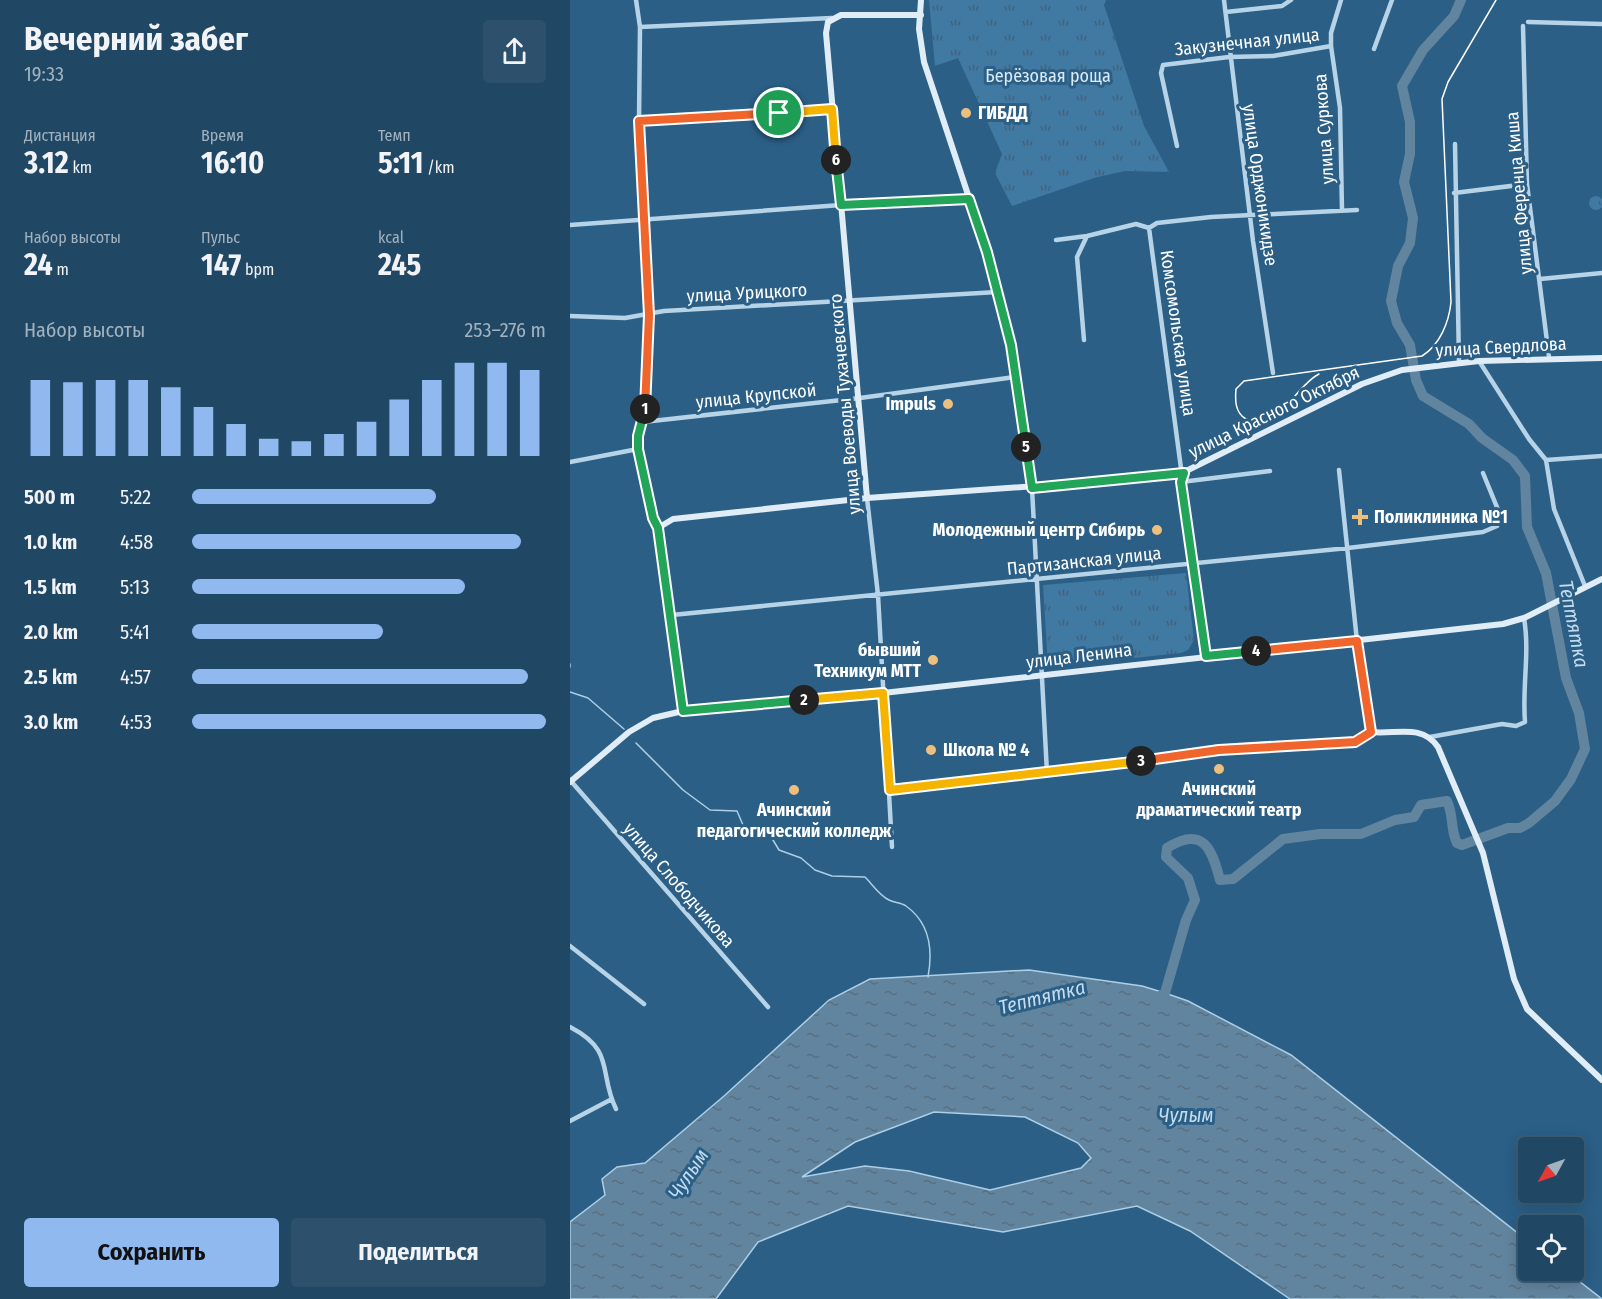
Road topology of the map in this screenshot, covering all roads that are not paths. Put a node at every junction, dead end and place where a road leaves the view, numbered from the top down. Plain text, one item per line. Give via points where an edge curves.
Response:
1 (636, 0) edge
2 (921, 0) edge
3 (1224, 0) edge
4 (1291, 0) edge
5 (1341, 0) edge
6 (1392, 0) edge
7 (1226, 12) junction
8 (921, 15) junction
9 (832, 18) junction
10 (1602, 24) edge
11 (640, 27) junction
12 (1331, 46) junction
13 (1374, 49) dead end
14 (1229, 57) junction
15 (832, 109) junction
16 (639, 121) junction
17 (1455, 144) dead end
18 (1177, 146) dead end
19 (1527, 184) junction
20 (1454, 194) junction
21 (969, 199) junction
22 (841, 205) junction
23 (1342, 210) junction
24 (1358, 210) dead end
25 (1250, 214) junction
26 (646, 222) junction
27 (570, 225) edge
28 (1149, 228) junction
29 (1087, 236) junction
30 (1056, 240) dead end
31 (1602, 273) edge
32 (1540, 279) junction
33 (998, 292) junction
34 (850, 300) junction
35 (649, 315) junction
36 (570, 316) edge
37 (1084, 340) dead end
38 (1549, 357) junction
39 (1602, 358) edge
40 (1479, 361) junction
41 (1459, 362) junction
42 (1402, 370) joint
43 (1273, 373) dead end
44 (1015, 377) junction
45 (860, 398) junction
46 (643, 422) junction
47 (638, 449) junction
48 (1602, 456) edge
49 (1546, 460) junction
50 (570, 462) edge
51 (1270, 471) dead end
52 (1339, 471) dead end
53 (1184, 473) junction
54 (1483, 473) dead end
55 (1181, 482) junction
56 (1032, 488) junction
57 (867, 498) junction
58 (658, 528) junction
59 (1348, 548) junction
60 (1192, 563) junction
61 (1036, 579) junction
62 (1602, 579) edge
63 (1585, 586) junction
64 (878, 595) junction
65 (672, 615) junction
66 (1524, 618) junction
67 (1357, 641) junction
68 (1206, 656) junction
69 (1041, 676) junction
70 (883, 693) junction
71 (683, 711) junction
72 (1371, 732) junction
73 (1430, 737) junction
74 (1047, 773) junction
75 (570, 781) edge
76 (890, 790) junction
77 (892, 847) dead end
78 (570, 946) edge
79 (644, 1004) dead end
80 (768, 1007) dead end
81 (570, 1027) edge
82 (1602, 1080) edge
83 (612, 1099) junction
84 (616, 1109) dead end
85 (570, 1121) edge

1 - 11 street
2 - 8 main road
3 - 7 street, улица Орджоникидзе
4 - 7 street via 1282,6
5 - 12 street
6 - 13 street
7 - 14 street, улица Орджоникидзе
8 - 9 main road
8 - 21 main road via 924,62
9 - 11 street
9 - 15 main road, улица Воеводы Тухачевского via 826,33
10 - 19 street, улица Ференца Киша via 1525,24
11 - 16 street
12 - 14 street, Закузнечная улица via 1273,56
12 - 23 street, улица Суркова via 1340,108
14 - 18 street, Закузнечная улица via 1166,64 1161,73
14 - 25 street, улица Орджоникидзе
15 - 16 street
15 - 22 main road, улица Воеводы Тухачевского
16 - 26 street
17 - 20 street
19 - 20 street
19 - 32 street, улица Ференца Киша
20 - 41 street
21 - 22 street
21 - 33 main road
22 - 26 street
22 - 34 main road, улица Воеводы Тухачевского
23 - 24 street
23 - 25 street
25 - 28 street via 1157,223
25 - 43 street, улица Орджоникидзе
26 - 27 street
26 - 35 street
28 - 29 street via 1136,224
28 - 53 street, Комсомольская улица
29 - 30 street
29 - 37 street via 1077,257
31 - 32 street
32 - 38 street, улица Ференца Киша
33 - 34 street, улица Урицкого
33 - 44 main road
34 - 35 street, улица Урицкого
34 - 45 main road, улица Воеводы Тухачевского
35 - 36 street, улица Урицкого
35 - 46 street
38 - 39 main road, улица Свердлова
38 - 40 main road, улица Свердлова
40 - 41 main road, улица Свердлова
40 - 49 street
41 - 42 main road, улица Свердлова
42 - 53 main road, улица Красного Октября via 1362,384
44 - 45 street, улица Крупской
44 - 56 main road
45 - 46 street, улица Крупской
45 - 57 main road, улица Воеводы Тухачевского
46 - 47 street
47 - 50 street
47 - 58 street
48 - 49 street
49 - 63 street via 1554,509
51 - 55 street
52 - 59 street
53 - 55 street, Комсомольская улица
53 - 56 main road, улица Красного Октября
54 - 59 street, Партизанская улица via 1499,509 1497,526 1483,532
55 - 60 street, Комсомольская улица
56 - 57 main road, улица Красного Октября
56 - 61 street
57 - 58 main road, улица Красного Октября via 673,519
57 - 64 street, улица Воеводы Тухачевского
58 - 65 main road
59 - 60 street, Партизанская улица
59 - 67 street
60 - 61 street, Партизанская улица
60 - 68 street, Комсомольская улица
61 - 64 street, Партизанская улица
61 - 69 street
62 - 63 main road, улица Ленина
63 - 66 main road, улица Ленина
64 - 65 street, Партизанская улица
64 - 70 street, улица Воеводы Тухачевского
65 - 71 main road
66 - 67 main road, улица Ленина via 1503,624
66 - 73 street via 1528,652 1525,722
67 - 68 main road, улица Ленина
67 - 72 main road
68 - 69 main road, улица Ленина
69 - 70 main road, улица Ленина
69 - 74 street
70 - 71 main road, улица Ленина
70 - 76 street, улица Воеводы Тухачевского
71 - 75 main road, улица Ленина via 653,718 629,732
72 - 73 main road via 1410,731
72 - 74 street via 1355,742 1219,750
73 - 82 main road via 1442,754 1483,853 1514,979 1527,1009
74 - 76 street
75 - 80 street, улица Слободчикова
76 - 77 street, улица Воеводы Тухачевского
78 - 79 street
81 - 83 street via 588,1037 598,1049
83 - 84 street
83 - 85 street

